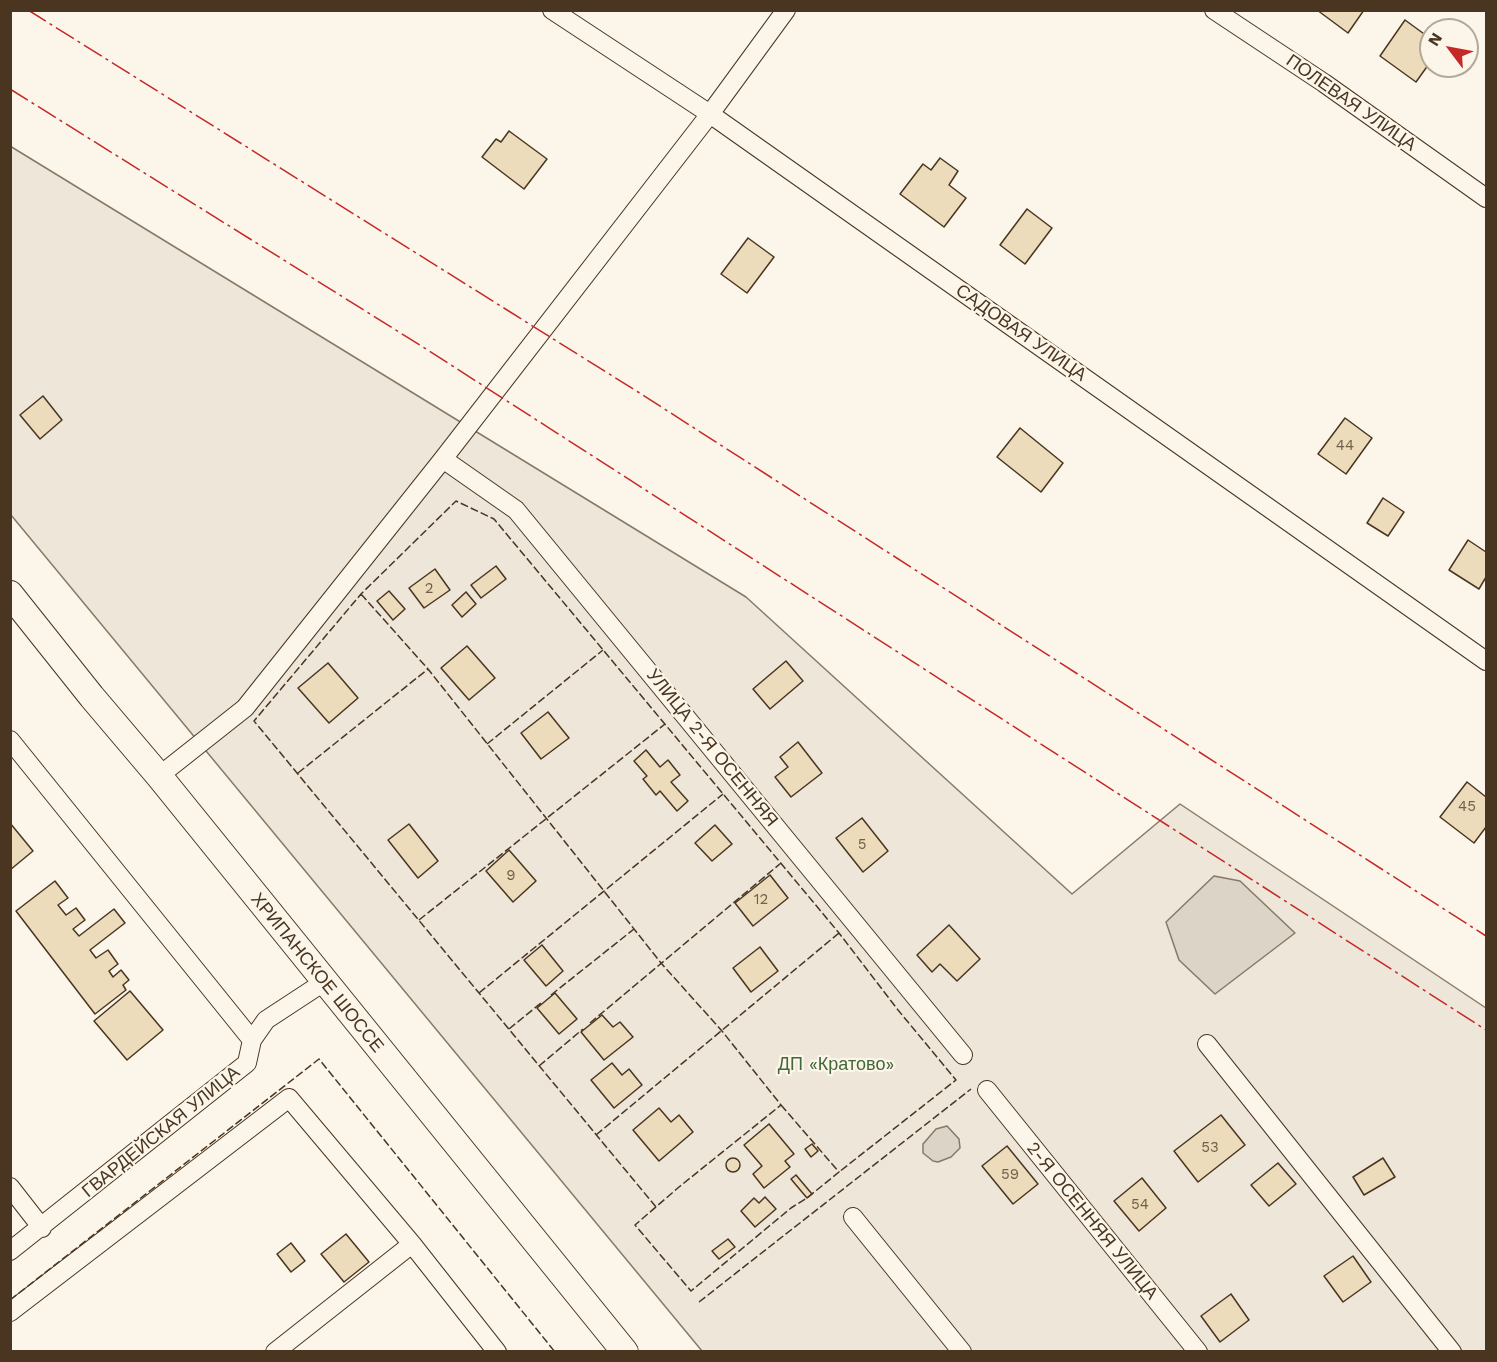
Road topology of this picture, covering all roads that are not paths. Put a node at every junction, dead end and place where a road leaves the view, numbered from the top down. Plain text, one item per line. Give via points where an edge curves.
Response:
1 (552, 10) edge
2 (786, 10) edge
3 (1214, 10) edge
4 (710, 114) junction
5 (1486, 198) edge
6 (443, 459) junction
7 (10, 594) edge
8 (1486, 661) edge
9 (10, 740) edge
10 (159, 776) junction
11 (324, 982) junction
12 (252, 1040) junction
13 (1207, 1044) dead end
14 (963, 1055) dead end
15 (987, 1090) dead end
16 (10, 1187) edge
17 (853, 1217) dead end
18 (42, 1228) junction
19 (412, 1244) junction
20 (10, 1251) edge
21 (10, 1312) edge
22 (952, 1348) edge
23 (275, 1352) edge
24 (497, 1352) edge
25 (625, 1352) edge
26 (1198, 1352) edge
27 (1452, 1352) edge

1 - 4 street, САДОВАЯ УЛИЦА
2 - 4 street
3 - 5 street, ПОЛЕВАЯ УЛИЦА
4 - 6 street
4 - 8 street, САДОВАЯ УЛИЦА
6 - 10 street via 245,708
6 - 14 street, УЛИЦА 2-Я ОСЕННЯЯ via 516,510
7 - 10 main road, ХРИПАНСКОЕ ШОССЕ
9 - 12 street
10 - 11 main road, ХРИПАНСКОЕ ШОССЕ
11 - 12 street, ГВАРДЕЙСКАЯ УЛИЦА via 266,1020
11 - 25 main road, ХРИПАНСКОЕ ШОССЕ
12 - 18 street, ГВАРДЕЙСКАЯ УЛИЦА via 247,1063
13 - 27 street
15 - 26 street, 2-Я ОСЕННЯЯ УЛИЦА
16 - 18 street
17 - 22 street
18 - 20 street, ГВАРДЕЙСКАЯ УЛИЦА
19 - 21 street via 289,1098
19 - 23 street
19 - 24 street

